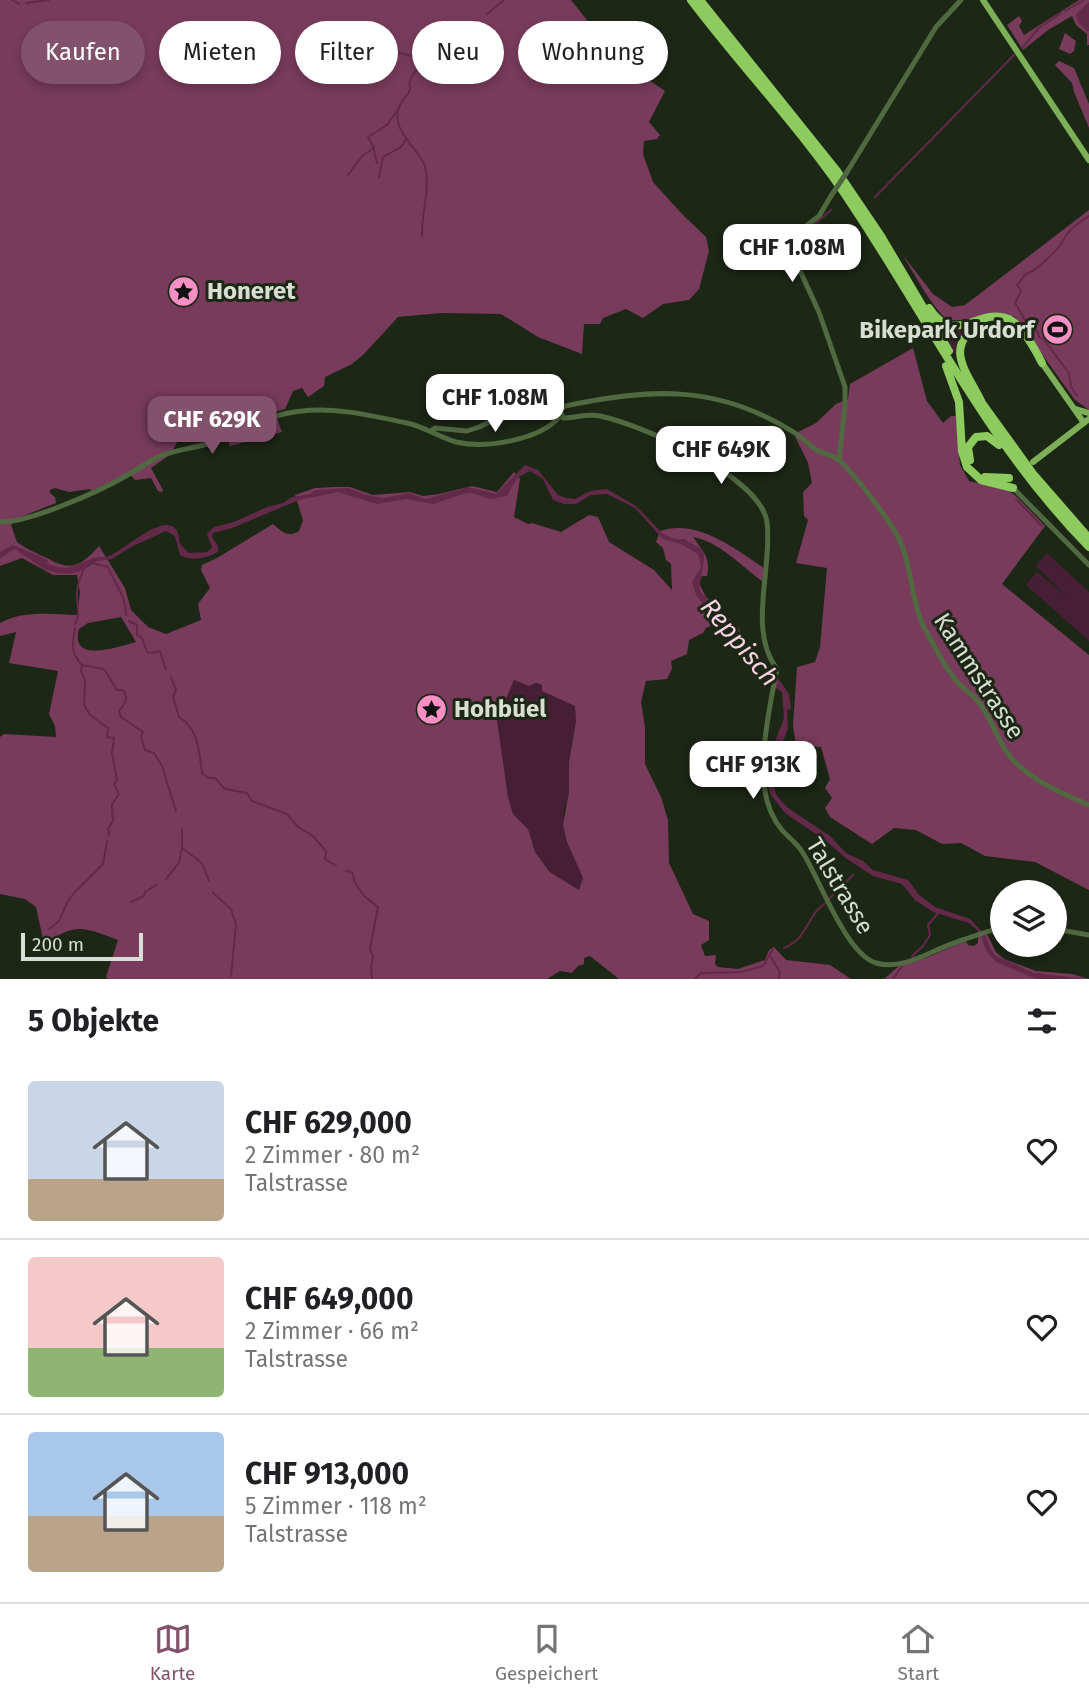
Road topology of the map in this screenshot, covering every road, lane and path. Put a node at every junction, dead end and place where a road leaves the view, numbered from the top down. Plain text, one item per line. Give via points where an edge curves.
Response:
1 (691, 0) edge
2 (700, 0) edge
3 (961, 0) edge
4 (983, 0) edge
5 (1089, 160) edge
6 (906, 279) junction
7 (972, 326) junction
8 (929, 329) junction
9 (1042, 363) joint
10 (983, 405) junction
11 (1073, 408) junction
12 (560, 413) junction
13 (1089, 413) edge
14 (1087, 421) edge
15 (431, 431) junction
16 (1012, 456) junction
17 (839, 460) junction
18 (1033, 462) dead end
19 (1013, 476) junction
20 (988, 483) junction
21 (1013, 488) junction
22 (0, 522) edge
23 (1089, 538) edge
24 (1089, 547) edge
25 (1089, 565) edge
26 (1089, 805) edge
27 (990, 931) edge
28 (1067, 931) edge
29 (1089, 935) edge

1 - 8 highway via 831,173
2 - 6 highway via 829,160
3 - 17 street, bridge via 936,27 819,216 793,236 789,247 819,312 845,387
4 - 5 main road
6 - 7 highway via 915,283 941,321
6 - 10 highway
7 - 9 highway via 995,319 1009,323
7 - 10 highway via 961,342 960,358
8 - 16 highway
8 - 20 highway via 957,392 965,462 974,475
9 - 11 main road
10 - 23 highway via 1034,475
11 - 13 main road
11 - 14 main road
12 - 15 street via 519,409 471,430
12 - 15 street, Talstrasse via 538,432 491,443 457,442
12 - 17 street via 565,406 626,395 689,395 755,413
12 - 27 street, Talstrasse via 565,418 600,416 663,438 723,471 760,504 767,534 764,636 776,672 763,773 767,802 803,853 857,950 873,962 891,964
14 - 18 main road
15 - 22 street, Talstrasse via 342,412 291,412 161,456 117,481 34,516
16 - 19 highway via 984,435 972,439 968,447 970,462 981,475 992,479
16 - 24 highway
17 - 26 street, Kammstrasse via 898,537 923,624 955,680 990,719 1005,750 1031,775
19 - 20 highway
19 - 21 street
20 - 21 highway
21 - 25 street
28 - 29 street

